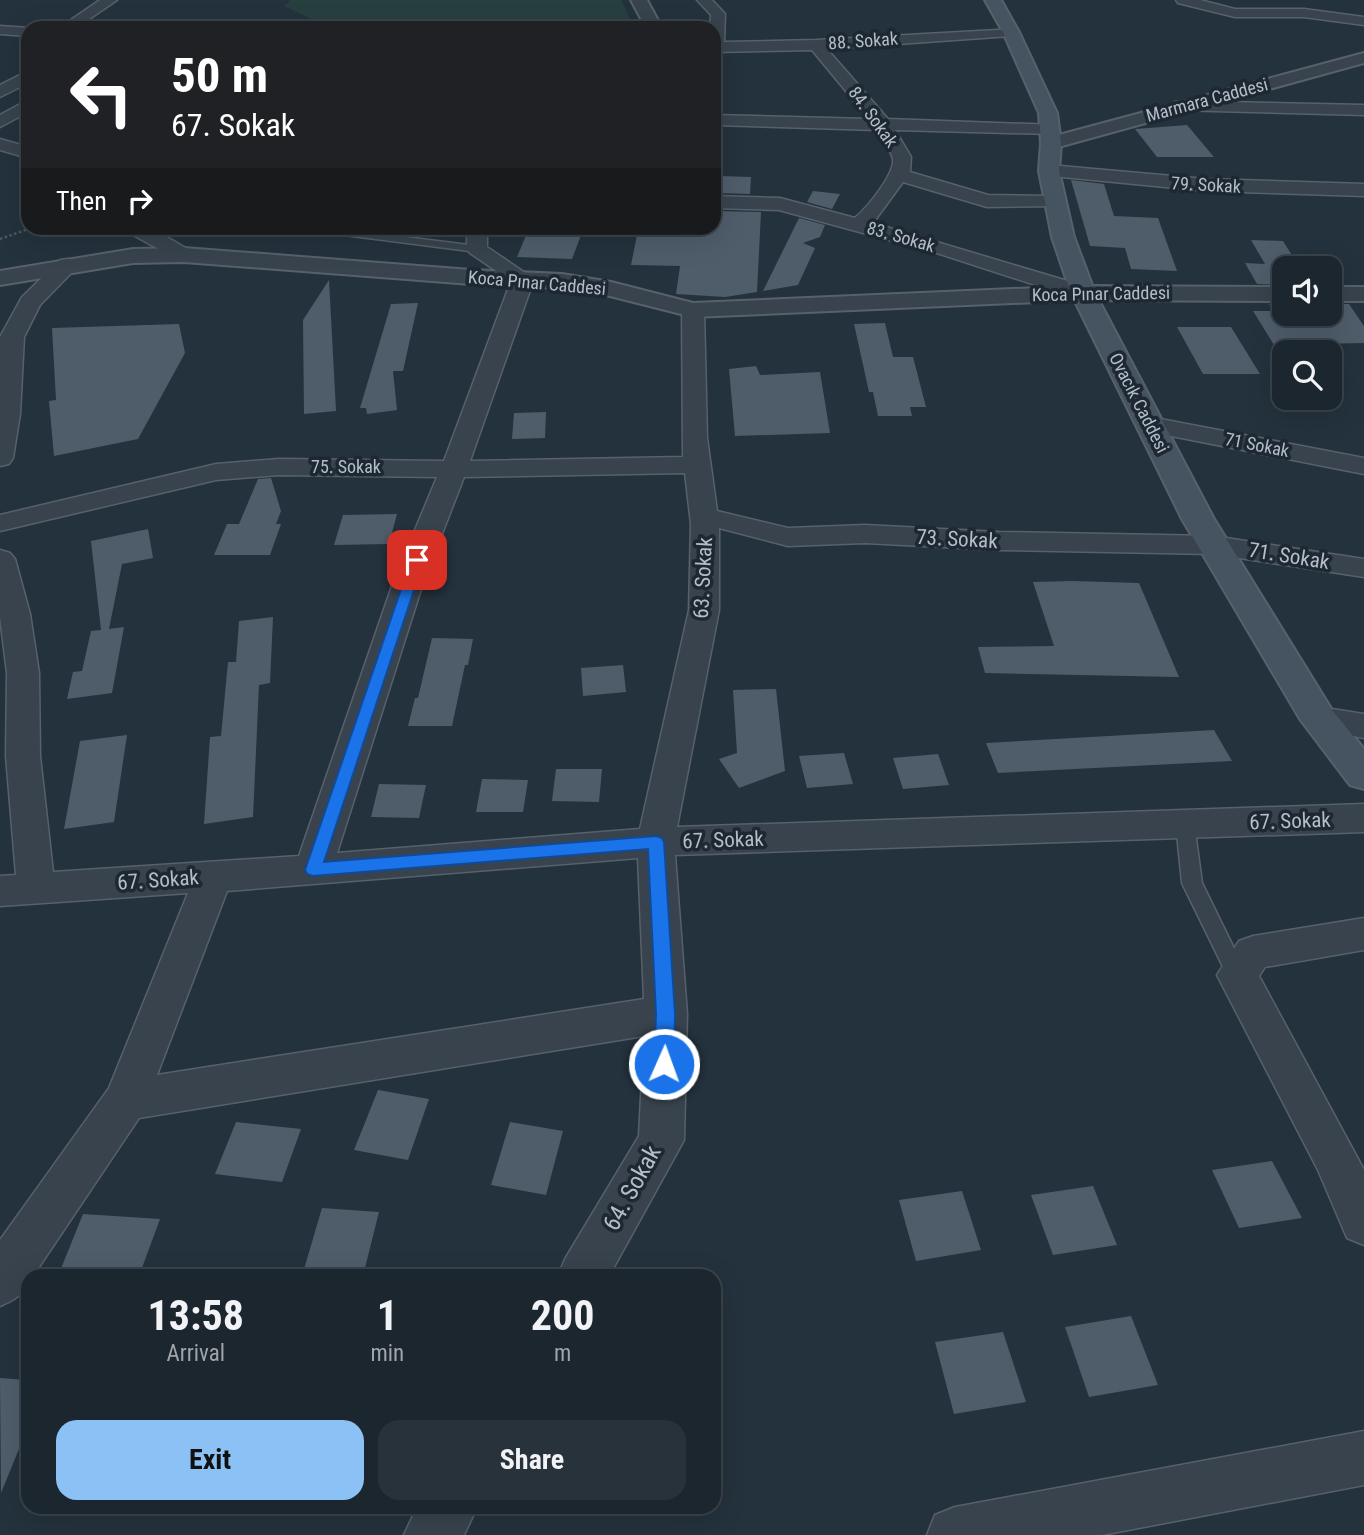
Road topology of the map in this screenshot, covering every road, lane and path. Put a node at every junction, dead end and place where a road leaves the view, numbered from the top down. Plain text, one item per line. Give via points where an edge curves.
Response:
1 (110, 0) edge
2 (639, 0) edge
3 (704, 0) edge
4 (993, 0) edge
5 (1183, 0) edge
6 (77, 21) edge
7 (650, 21) edge
8 (717, 21) edge
9 (1364, 21) edge
10 (0, 30) edge
11 (21, 32) edge
12 (1011, 32) junction
13 (816, 45) junction
14 (721, 47) edge
15 (1364, 58) edge
16 (21, 80) edge
17 (0, 92) edge
18 (1181, 106) junction
19 (21, 109) edge
20 (1364, 110) edge
21 (721, 120) edge
22 (0, 122) edge
23 (884, 126) junction
24 (1050, 136) junction
25 (0, 144) edge
26 (21, 151) edge
27 (1049, 171) junction
28 (898, 174) junction
29 (1364, 190) edge
30 (721, 202) edge
31 (1055, 202) junction
32 (859, 225) junction
33 (21, 232) edge
34 (148, 235) edge
35 (428, 235) edge
36 (477, 238) edge
37 (0, 239) edge
38 (184, 254) junction
39 (68, 265) junction
40 (0, 278) edge
41 (523, 279) junction
42 (1083, 293) junction
43 (1272, 294) edge
44 (1342, 294) edge
45 (1364, 294) edge
46 (693, 310) junction
47 (1150, 425) junction
48 (0, 457) edge
49 (697, 464) junction
50 (1364, 466) edge
51 (454, 469) junction
52 (704, 516) junction
53 (0, 523) edge
54 (1213, 545) junction
55 (0, 559) edge
56 (1364, 568) edge
57 (1319, 719) junction
58 (1364, 726) edge
59 (1364, 775) edge
60 (1364, 818) edge
61 (1185, 824) junction
62 (656, 842) junction
63 (313, 870) junction
64 (214, 876) junction
65 (36, 888) junction
66 (0, 891) edge
67 (1364, 934) edge
68 (1237, 975) junction
69 (666, 1014) junction
70 (126, 1100) junction
71 (1364, 1222) edge
72 (586, 1269) edge
73 (0, 1282) edge
74 (1364, 1458) edge
75 (445, 1514) edge
76 (432, 1535) edge
77 (955, 1535) edge

1 - 6 street
2 - 7 street
3 - 8 street via 718,14
4 - 12 main road, Ovacık Caddesi
5 - 9 street via 1236,13 1304,13
10 - 11 street
12 - 13 street, 88. Sokak
12 - 24 main road, Ovacık Caddesi via 1048,113
13 - 14 street, 88. Sokak
13 - 23 street, 84. Sokak
15 - 18 street, Marmara Caddesi
16 - 17 street
18 - 20 street
18 - 24 street, Marmara Caddesi
19 - 22 street
21 - 23 street
23 - 24 street via 989,126
23 - 28 street, 84. Sokak via 902,157
24 - 27 main road, Ovacık Caddesi
25 - 26 street
27 - 29 street, 79. Sokak via 1169,183
27 - 31 main road, Ovacık Caddesi
28 - 31 street via 987,201
28 - 32 street, 84. Sokak
30 - 32 street, 83. Sokak via 780,204
31 - 42 main road, Ovacık Caddesi
32 - 42 street, 83. Sokak
33 - 37 path
34 - 38 street
35 - 36 lane
36 - 41 street
38 - 39 street, Koca Pınar Caddesi
38 - 41 street, Koca Pınar Caddesi
39 - 40 street, Koca Pınar Caddesi
39 - 48 street via 30,302 12,337
41 - 46 street, Koca Pınar Caddesi via 611,289
41 - 51 street
42 - 43 street, Koca Pınar Caddesi
42 - 46 street, Koca Pınar Caddesi
42 - 47 main road, Ovacık Caddesi
44 - 45 street
46 - 49 street, 63. Sokak
47 - 50 street, 71 Sokak
47 - 54 main road, Ovacık Caddesi
49 - 51 street, 75. Sokak
49 - 52 street, 63. Sokak
51 - 53 street, 75. Sokak via 279,467 216,472
51 - 63 street via 408,583
52 - 54 street, 73. Sokak via 788,537 865,534
52 - 62 street, 63. Sokak via 704,610
54 - 56 street, 71. Sokak
54 - 57 main road, Ovacık Caddesi
55 - 65 street via 15,614 23,673 23,756
57 - 58 street
57 - 59 main road, Ovacık Caddesi
60 - 61 street, 67. Sokak
61 - 62 street, 67. Sokak
61 - 68 lane via 1192,883
62 - 63 street, 67. Sokak
62 - 69 street, 64. Sokak
63 - 64 street, 67. Sokak
64 - 65 street, 67. Sokak
64 - 70 street
65 - 66 street, 67. Sokak
67 - 68 street via 1253,953
68 - 71 street via 1335,1157
69 - 70 street
69 - 72 street, 64. Sokak via 661,1140
70 - 73 street
74 - 77 street
75 - 76 street

